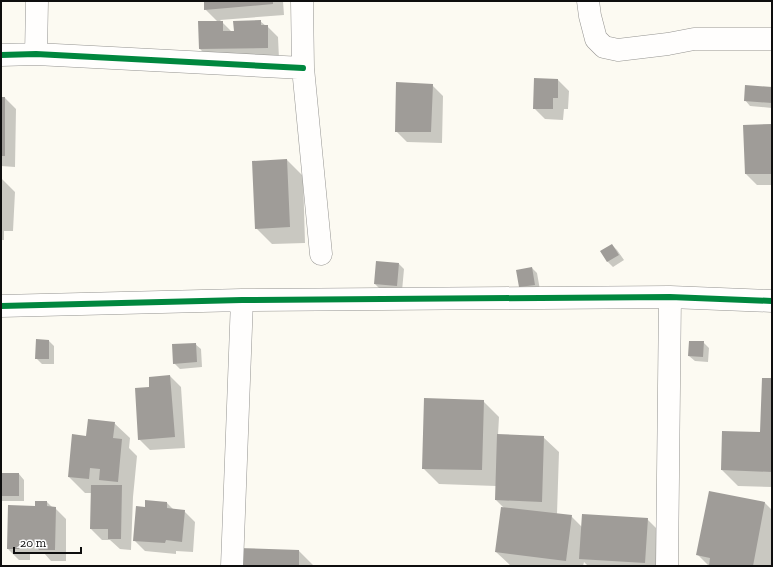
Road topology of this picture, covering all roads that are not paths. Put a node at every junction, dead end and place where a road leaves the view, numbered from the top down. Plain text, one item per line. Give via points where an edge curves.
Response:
1 (37, 1) edge
2 (302, 1) edge
3 (588, 1) edge
4 (772, 39) edge
5 (36, 54) junction
6 (1, 55) edge
7 (303, 68) junction
8 (321, 254) dead end
9 (670, 297) junction
10 (242, 300) junction
11 (772, 301) edge
12 (1, 306) edge
13 (232, 566) edge
14 (667, 566) edge

1 - 5 street
2 - 7 street
3 - 4 street via 596,39 604,47 618,50 694,39
5 - 6 street
5 - 7 street
7 - 8 street
9 - 10 street
9 - 11 street
9 - 14 street
10 - 12 street
10 - 13 street

